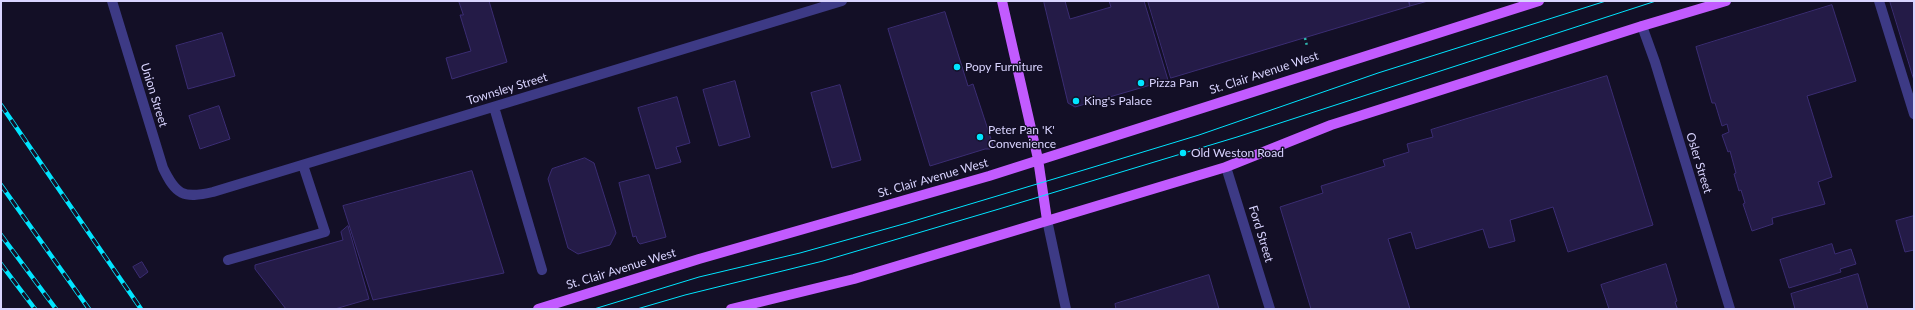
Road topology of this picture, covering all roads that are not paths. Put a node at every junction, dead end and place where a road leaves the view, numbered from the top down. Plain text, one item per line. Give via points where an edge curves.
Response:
1 (112, 1) edge
2 (842, 1) edge
3 (1002, 1) edge
4 (1539, 1) edge
5 (1726, 1) edge
6 (1879, 1) edge
7 (1523, 3) edge
8 (1642, 26) junction
9 (494, 107) junction
10 (1914, 114) edge
11 (1038, 159) junction
12 (303, 165) junction
13 (1226, 168) junction
14 (179, 192) joint
15 (1047, 220) junction
16 (228, 260) dead end
17 (542, 270) dead end
18 (538, 309) edge
19 (731, 309) edge
20 (1066, 309) edge
21 (1270, 309) edge
22 (1730, 309) edge

1 - 14 street, Union Street via 162,168 173,187
2 - 9 street, Townsley Street
3 - 11 main road
4 - 7 main road, St. Clair Avenue West
5 - 8 main road
6 - 10 street
7 - 11 main road, St. Clair Avenue West
8 - 13 main road via 1331,125
8 - 22 street, Osler Street
9 - 12 street, Townsley Street
9 - 17 street
11 - 15 main road
11 - 18 main road, St. Clair Avenue West via 989,176 699,259
12 - 14 street, Townsley Street via 213,192 195,195
12 - 16 street via 325,232
13 - 15 main road
13 - 21 street, Ford Street
15 - 19 main road via 854,279
15 - 20 street

